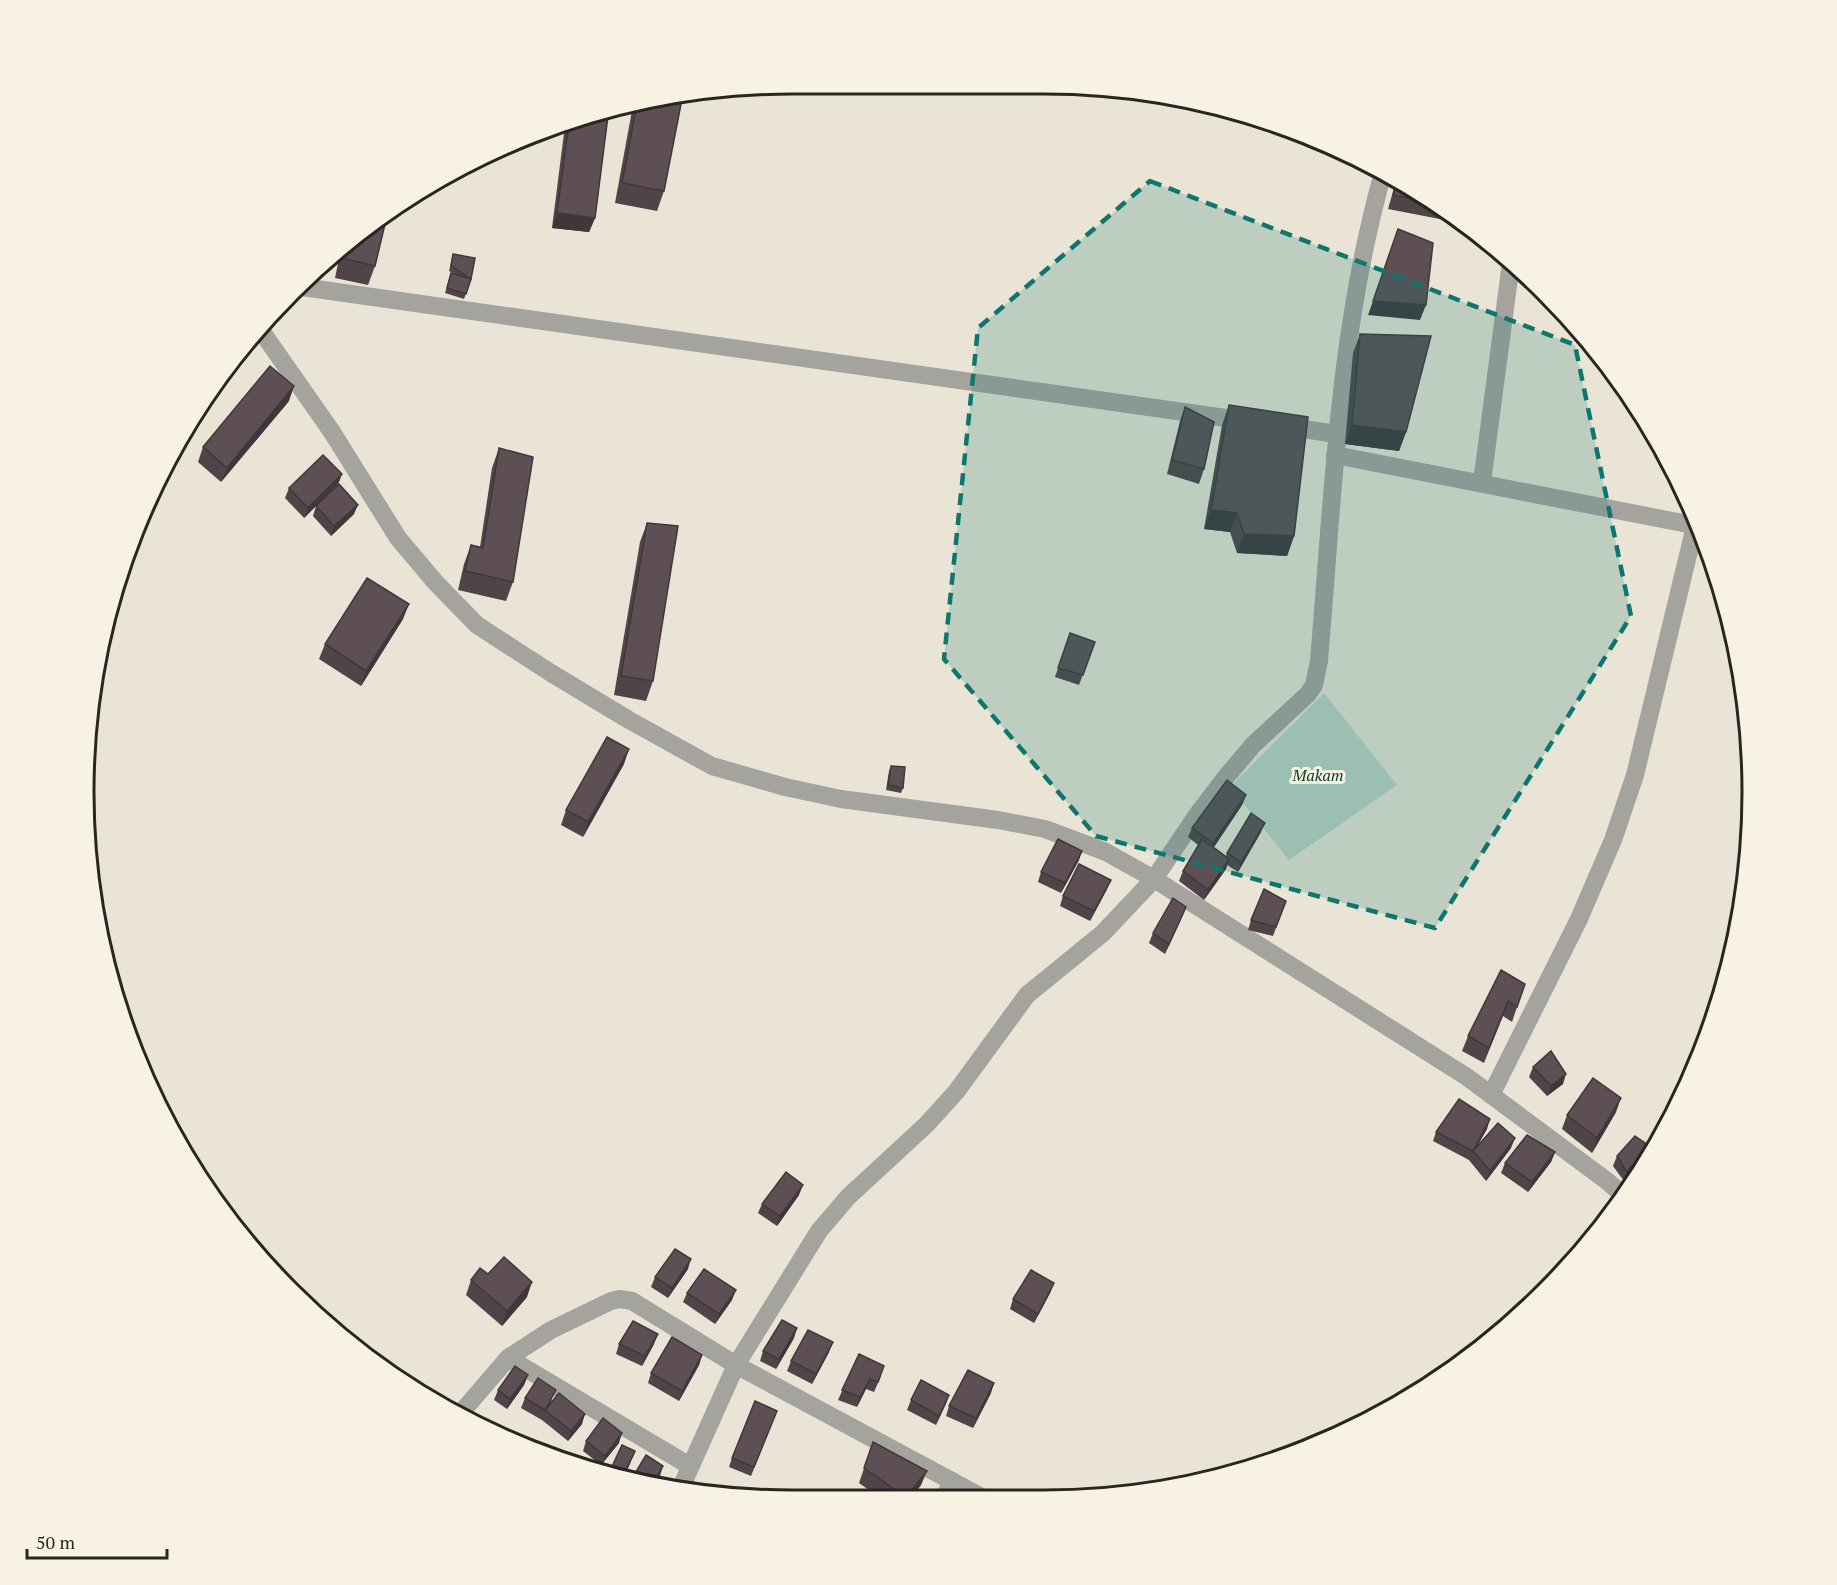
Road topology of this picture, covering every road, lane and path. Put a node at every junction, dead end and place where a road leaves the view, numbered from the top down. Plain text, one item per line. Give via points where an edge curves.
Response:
1 (1381, 181) edge
2 (1510, 272) edge
3 (310, 288) edge
4 (265, 336) edge
5 (1336, 434) junction
6 (1335, 455) junction
7 (1482, 482) junction
8 (1688, 523) edge
9 (1693, 536) edge
10 (1154, 879) junction
11 (1491, 1095) junction
12 (1617, 1191) edge
13 (508, 1359) junction
14 (736, 1365) junction
15 (465, 1409) edge
16 (690, 1466) junction
17 (952, 1481) junction
18 (683, 1482) edge
19 (948, 1490) edge
20 (969, 1490) edge

1 - 5 street via 1353,307
2 - 7 street
3 - 5 street
4 - 10 street via 332,432 398,538 436,583 477,625 551,674 712,766 841,799 1044,829 1106,852
5 - 6 street
6 - 7 street
6 - 10 street via 1314,685 1226,777
7 - 8 street
9 - 11 street via 1635,775 1613,840 1579,919
10 - 11 street
10 - 14 street via 1103,933 1027,995 956,1092 819,1230
11 - 12 street
13 - 14 street via 551,1330 611,1301 626,1299
13 - 15 street
13 - 16 street
14 - 16 street
14 - 17 street
16 - 18 street
17 - 19 street
17 - 20 street

